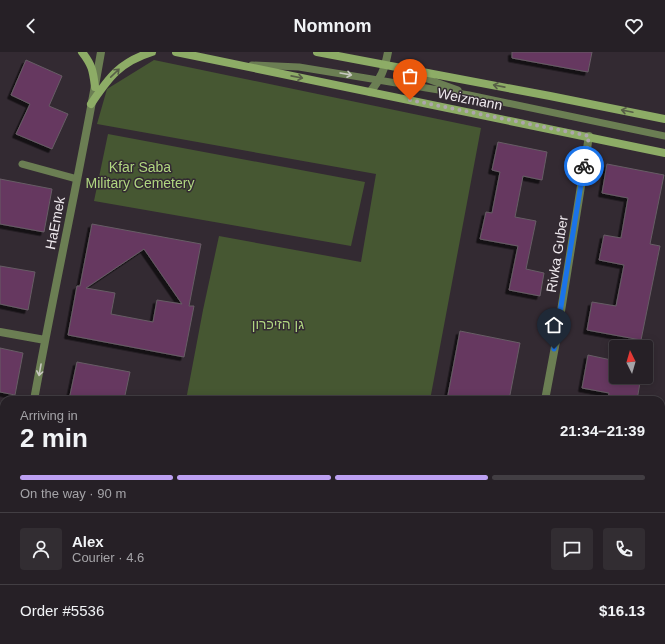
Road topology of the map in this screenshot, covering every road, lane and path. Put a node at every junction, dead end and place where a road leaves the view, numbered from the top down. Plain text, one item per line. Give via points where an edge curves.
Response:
1 (82, 52) edge
2 (101, 52) edge
3 (152, 52) edge
4 (176, 52) edge
5 (317, 52) edge
6 (388, 52) edge
7 (237, 65) junction
8 (385, 65) junction
9 (379, 80) junction
10 (95, 87) junction
11 (370, 92) junction
12 (469, 95) junction
13 (91, 104) junction
14 (665, 119) edge
15 (589, 136) junction
16 (665, 136) edge
17 (665, 153) edge
18 (22, 164) dead end
19 (77, 179) junction
20 (0, 332) edge
21 (45, 340) junction
22 (35, 396) edge
23 (546, 396) edge

1 - 10 main road via 90,63
2 - 10 street, HaEmek
13 -> 3 main road via 116,71 130,61
4 - 7 main road, Weizmann
5 - 8 main road, Weizmann
6 - 8 street
7 -> 9 lane via 299,67
7 -> 11 main road, Weizmann
8 - 9 street
8 - 12 lane
14 -> 8 main road, Weizmann
9 - 11 street
9 - 12 lane
10 - 13 street, HaEmek
11 - 15 main road, Weizmann
12 - 16 lane
13 - 19 street, HaEmek
15 - 17 main road, Weizmann
15 - 23 street, Rivka Guber
18 - 19 lane
19 - 21 street, HaEmek
20 - 21 street
21 -> 22 street, HaEmek

